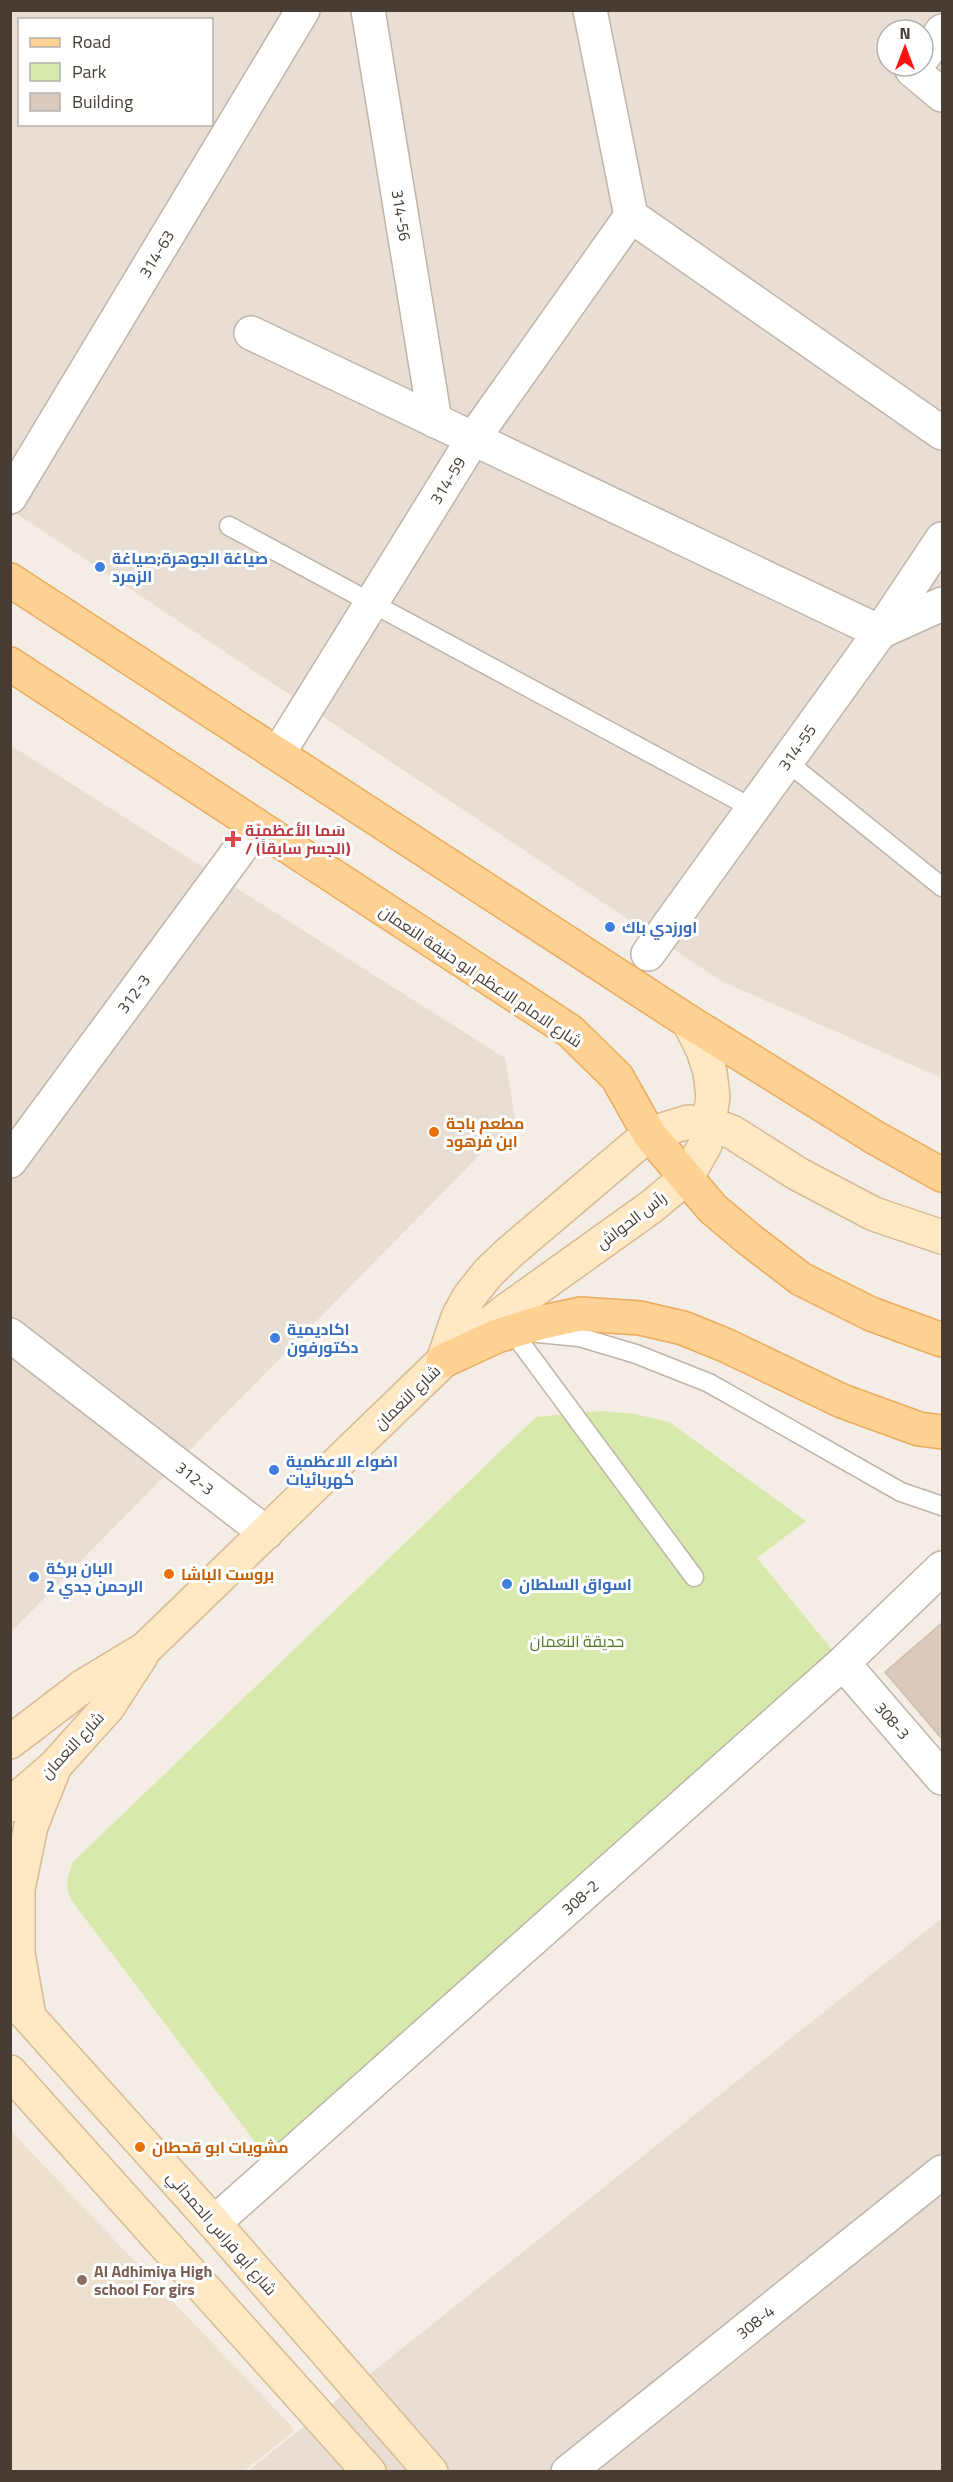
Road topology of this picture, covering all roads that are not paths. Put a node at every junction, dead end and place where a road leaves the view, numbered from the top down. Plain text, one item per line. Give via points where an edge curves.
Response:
1 (303, 10) edge
2 (368, 10) edge
3 (590, 10) edge
4 (922, 78) edge
5 (942, 95) edge
6 (631, 216) junction
7 (251, 333) dead end
8 (435, 421) junction
9 (942, 433) edge
10 (473, 439) junction
11 (10, 498) edge
12 (229, 526) dead end
13 (942, 539) edge
14 (10, 580) edge
15 (372, 602) junction
16 (942, 604) edge
17 (880, 632) junction
18 (10, 664) edge
19 (278, 754) junction
20 (786, 760) junction
21 (752, 808) junction
22 (257, 826) junction
23 (942, 887) edge
24 (648, 954) dead end
25 (688, 1022) junction
26 (709, 1124) junction
27 (649, 1134) junction
28 (10, 1161) edge
29 (942, 1175) edge
30 (687, 1177) junction
31 (942, 1237) edge
32 (512, 1331) junction
33 (10, 1335) edge
34 (942, 1340) edge
35 (443, 1361) junction
36 (942, 1432) edge
37 (942, 1506) edge
38 (266, 1533) junction
39 (942, 1568) edge
40 (694, 1577) dead end
41 (145, 1649) junction
42 (843, 1663) junction
43 (10, 1742) edge
44 (55, 1766) junction
45 (942, 1778) edge
46 (10, 1805) edge
47 (20, 2006) edge
48 (10, 2072) edge
49 (942, 2172) edge
50 (214, 2223) junction
51 (369, 2472) edge
52 (431, 2472) edge
53 (568, 2472) edge

1 - 11 street, 314-63
2 - 8 street, 314-56
3 - 6 street
4 - 5 street
6 - 9 street
6 - 10 street, 314-59
7 - 8 street
8 - 10 street
10 - 15 street, 314-59
10 - 17 street
12 - 15 lane
13 - 17 street, 314-55
14 - 19 main road
15 - 19 street, 314-59
15 - 21 lane
16 - 17 street
17 - 20 street, 314-55
18 - 22 main road, شارع الامام الاعظم ابو حنيفة النعمان
19 - 25 main road
20 - 21 street, 314-55
20 - 23 lane
21 - 24 street, 314-55
22 - 27 main road, شارع الامام الاعظم ابو حنيفة النعمان via 570,1031 617,1077
22 - 28 street, 312-3
25 - 26 street, رآس الحواش via 704,1050 710,1072 713,1098
25 - 29 main road
26 - 27 street via 688,1122
26 - 30 street, رآس الحواش via 705,1144
26 - 31 street via 732,1132 798,1174 874,1214
27 - 30 main road, شارع الامام الاعظم ابو حنيفة النعمان
27 - 35 street, شارع النعمان via 488,1274 458,1317
30 - 34 main road, شارع الامام الاعظم ابو حنيفة النعمان via 713,1209 801,1279 871,1314
30 - 35 street, رآس الحواش
32 - 35 main road
32 - 36 main road via 580,1314 640,1318 683,1328 842,1401 919,1429
32 - 37 lane via 579,1337 709,1383 902,1492
32 - 40 lane
33 - 38 street, 312-3
35 - 38 street, شارع النعمان
38 - 41 street, شارع النعمان
39 - 42 street, 308-2
41 - 43 street, شارع النعمان via 82,1687
41 - 44 street, شارع النعمان via 108,1707
42 - 45 street, 308-3
42 - 50 street, 308-2
44 - 46 street, شارع النعمان
44 - 47 street via 31,1826 18,1889
47 - 50 street, شارع أبو فراس الحمداني
48 - 51 street
49 - 53 street, 308-4
50 - 52 street, شارع أبو فراس الحمداني

